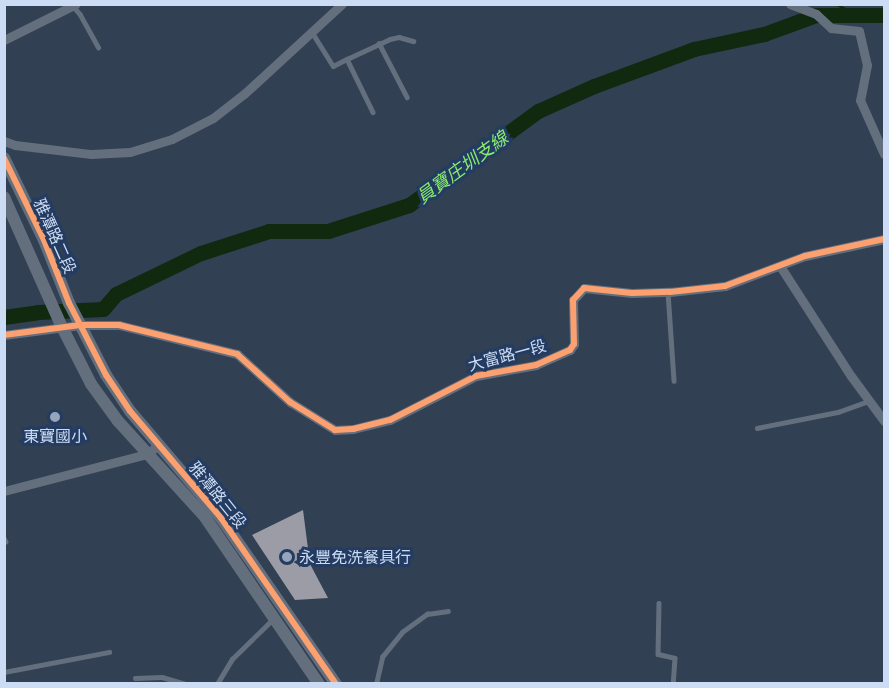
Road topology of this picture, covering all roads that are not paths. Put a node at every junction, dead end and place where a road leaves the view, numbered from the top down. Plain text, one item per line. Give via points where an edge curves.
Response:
1 (342, 4) edge
2 (790, 4) edge
3 (74, 5) edge
4 (312, 32) junction
5 (4, 40) edge
6 (413, 40) dead end
7 (380, 43) junction
8 (98, 47) dead end
9 (347, 59) junction
10 (407, 97) dead end
11 (373, 112) dead end
12 (4, 141) edge
13 (885, 154) edge
14 (4, 158) edge
15 (4, 197) edge
16 (885, 239) edge
17 (780, 266) junction
18 (668, 292) junction
19 (80, 325) junction
20 (62, 327) junction
21 (4, 335) edge
22 (106, 375) junction
23 (674, 381) dead end
24 (91, 384) junction
25 (869, 401) junction
26 (885, 421) edge
27 (756, 428) dead end
28 (158, 445) junction
29 (147, 454) junction
30 (4, 491) edge
31 (659, 603) dead end
32 (287, 610) junction
33 (448, 611) dead end
34 (275, 618) junction
35 (109, 652) dead end
36 (4, 672) edge
37 (135, 678) dead end
38 (187, 684) edge
39 (217, 684) edge
40 (319, 684) edge
41 (336, 684) edge
42 (376, 684) edge
43 (673, 684) edge

1 - 4 street
2 - 13 street via 816,14 831,28 859,32 867,65 860,100
3 - 5 street
3 - 8 lane
4 - 9 lane via 333,66
4 - 12 street via 213,118 172,140 130,152 91,154 15,146
6 - 7 lane via 399,37
7 - 9 lane
7 - 10 lane
9 - 11 lane
14 - 19 street, 雅潭路二段
15 - 20 street, 雅潭路二段
16 - 17 street, 大富路一段 via 805,256
17 - 18 street, 大富路一段 via 724,286
17 - 25 street
18 - 19 street, 大富路一段 via 584,288 573,300 574,344 570,350 536,365 476,376 390,420 336,430 290,402 237,354 119,325
18 - 23 lane
19 - 20 street
19 - 22 street, 雅潭路三段
20 - 21 street
20 - 24 street, 雅潭路三段
22 - 24 street
22 - 28 street, 雅潭路三段
24 - 29 street, 雅潭路三段
25 - 26 street
25 - 27 lane via 838,412
28 - 29 street
28 - 32 street, 雅潭路三段 via 221,518
29 - 30 street
29 - 34 street, 雅潭路三段 via 205,517
31 - 43 lane via 658,654 675,658
32 - 34 lane
32 - 41 street, 雅潭路三段
33 - 42 lane via 427,614 402,632 382,657
34 - 39 lane via 232,659
34 - 40 street, 雅潭路三段
35 - 36 lane
37 - 38 lane via 162,677

